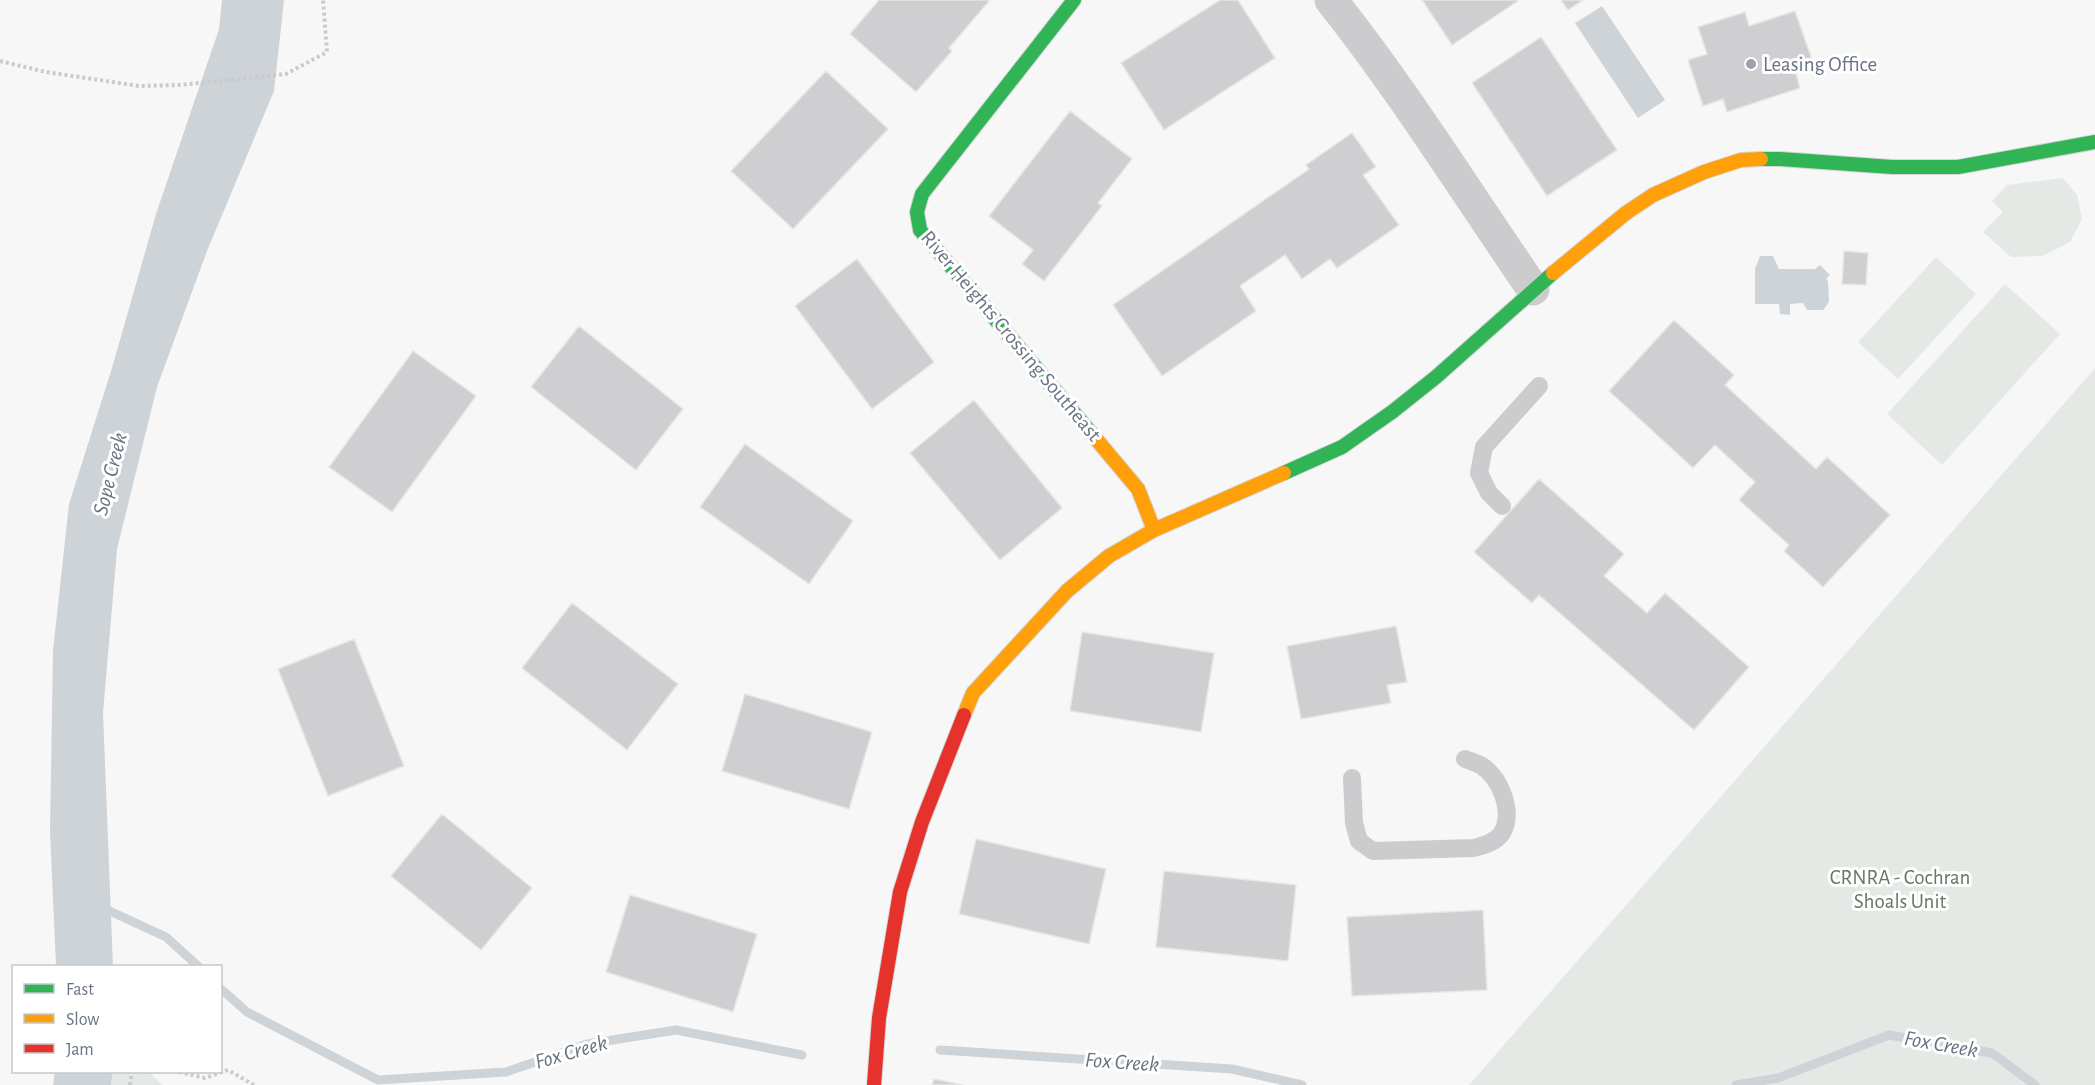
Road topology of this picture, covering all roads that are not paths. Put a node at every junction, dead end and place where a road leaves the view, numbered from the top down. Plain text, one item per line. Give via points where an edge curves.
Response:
1 (1074, 0) edge
2 (1330, 0) edge
3 (2095, 142) edge
4 (1533, 289) junction
5 (1539, 386) dead end
6 (1502, 506) dead end
7 (1154, 530) junction
8 (1465, 759) dead end
9 (1352, 778) dead end
10 (874, 1085) edge

1 - 7 street, River Heights Crossing Southeast via 922,194 917,212 920,230 1138,489
2 - 4 street via 1417,117
3 - 4 street via 1958,167 1741,160 1653,195
4 - 7 street via 1436,377 1342,447
5 - 6 lane via 1484,447 1479,472 1489,493
7 - 10 street via 1108,556 1067,591 973,693 922,822 900,892 879,1018
8 - 9 lane via 1483,766 1496,782 1504,796 1508,817 1501,834 1474,848 1373,851 1359,841

